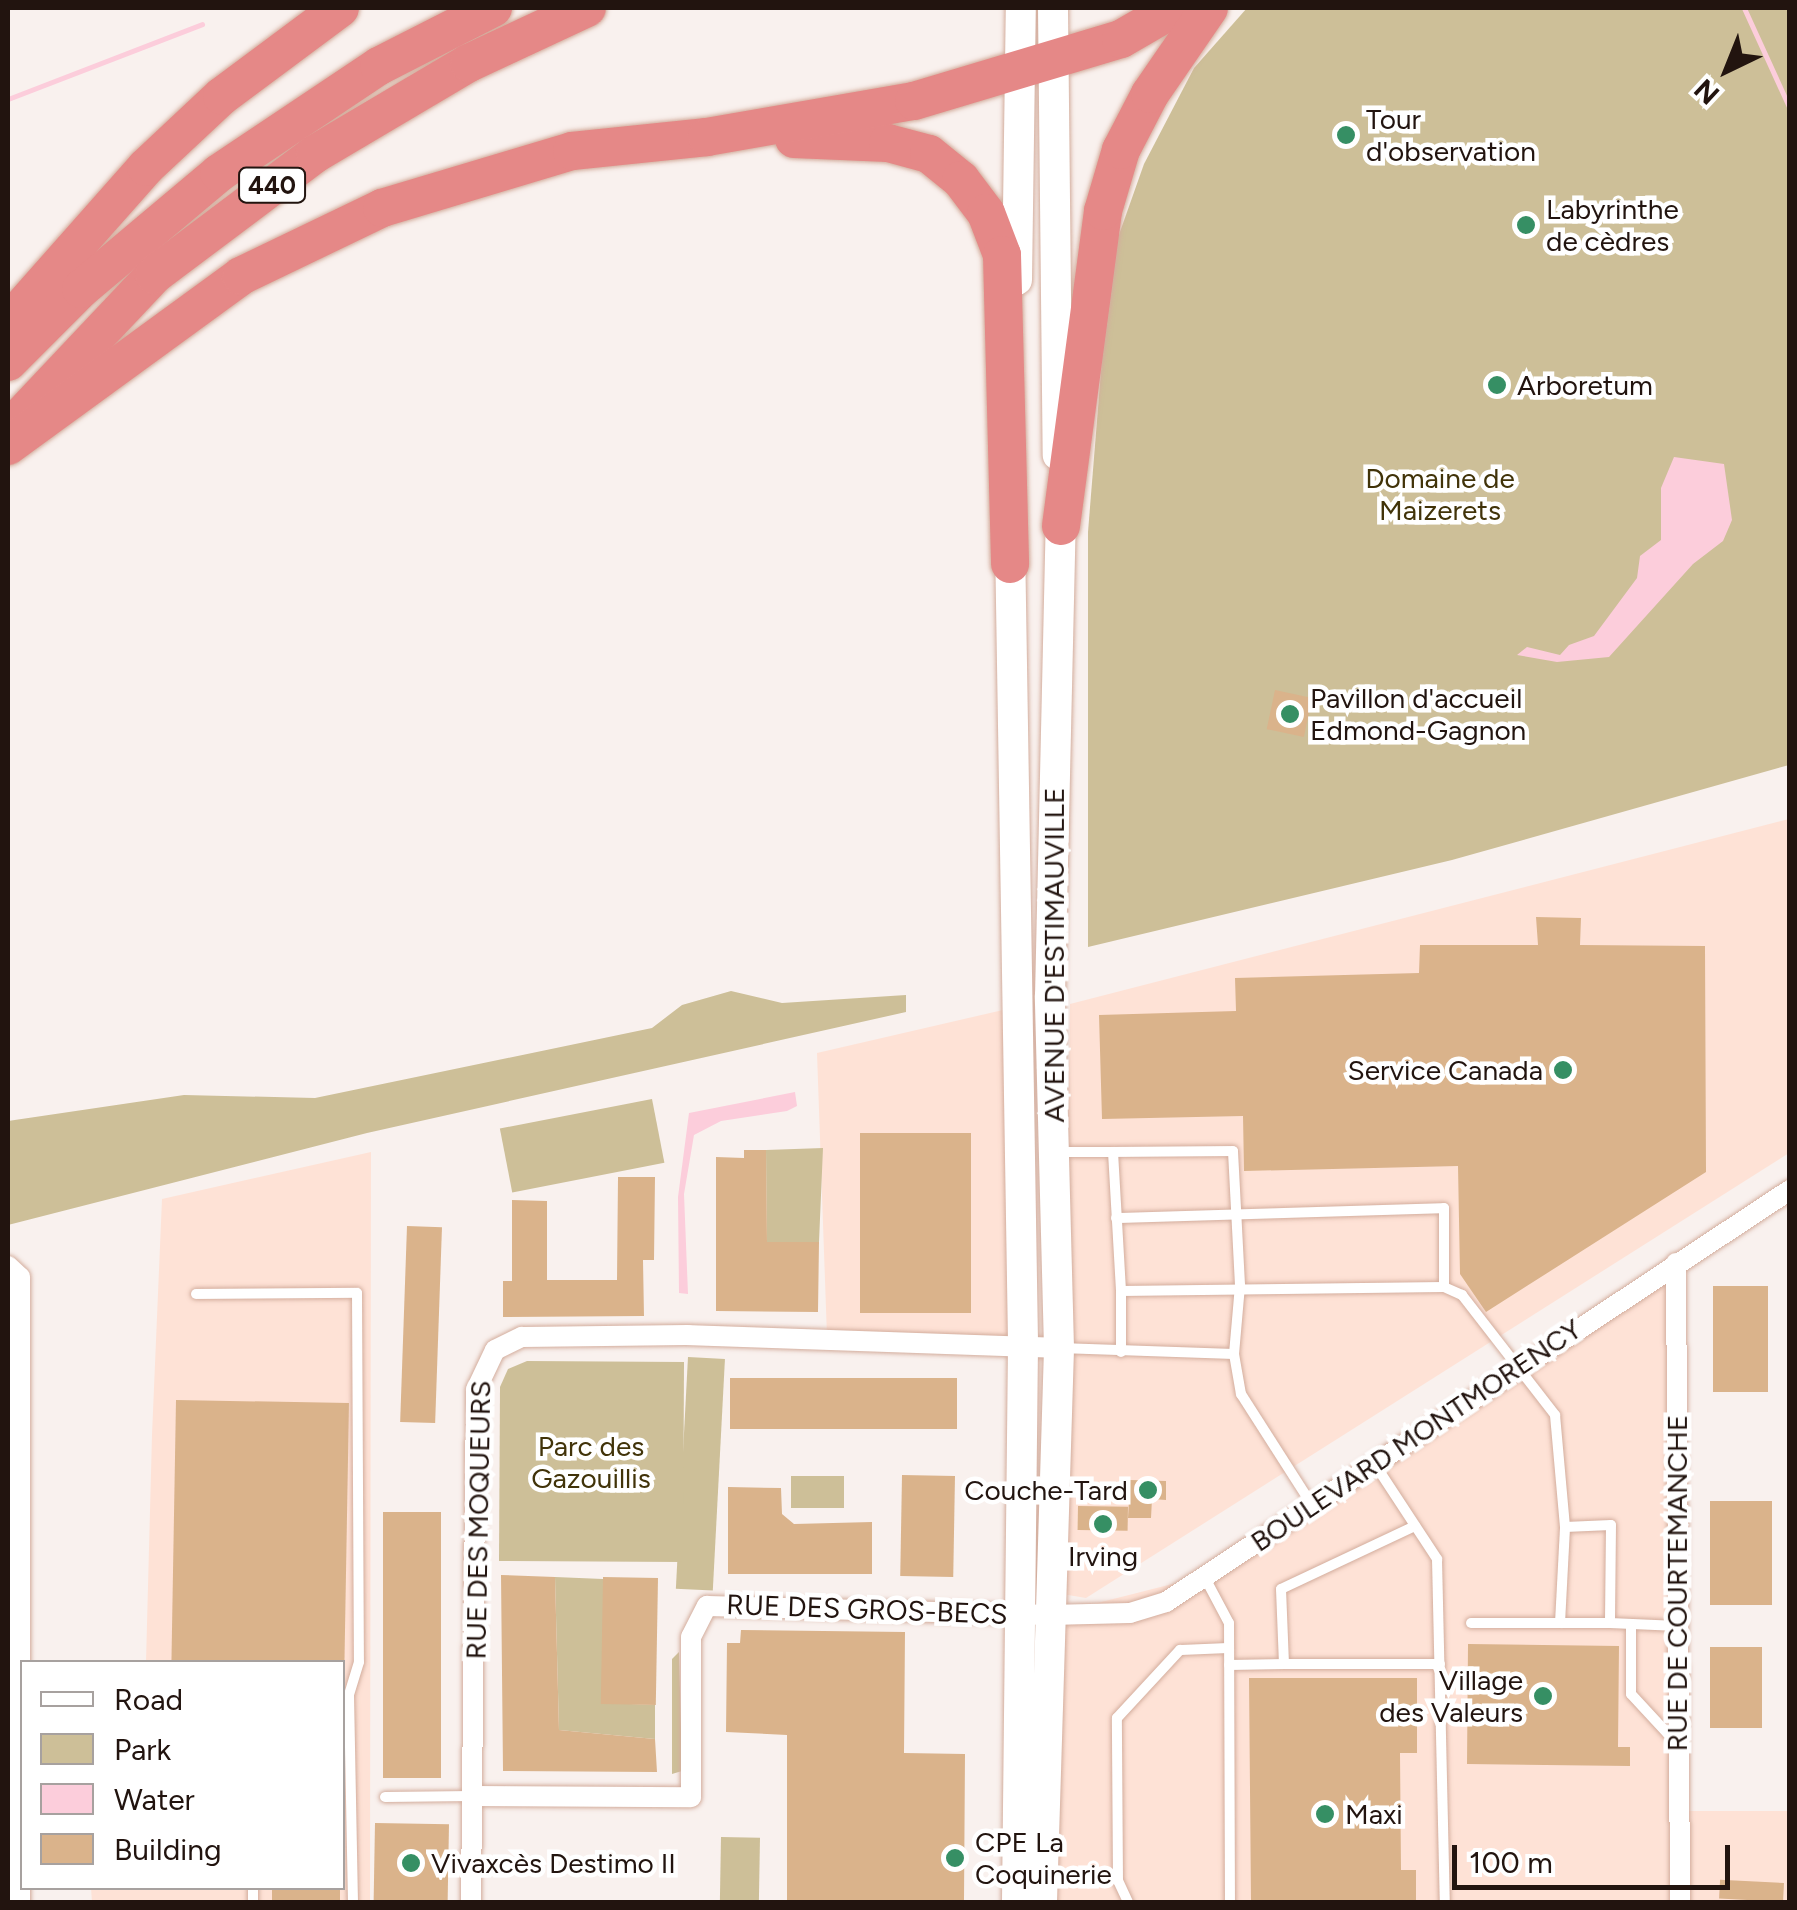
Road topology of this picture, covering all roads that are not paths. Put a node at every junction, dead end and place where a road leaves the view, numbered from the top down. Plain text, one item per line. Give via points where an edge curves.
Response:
1 (340, 8) edge
2 (494, 8) edge
3 (586, 8) edge
4 (1021, 8) edge
5 (1054, 8) edge
6 (1175, 8) edge
7 (1209, 8) edge
8 (1036, 67) junction
9 (707, 137) junction
10 (8, 323) edge
11 (8, 362) edge
12 (8, 430) edge
13 (8, 446) edge
14 (1062, 526) junction
15 (1010, 564) junction
16 (1113, 1152) junction
17 (1054, 1153) junction
18 (1790, 1190) edge
19 (1239, 1212) junction
20 (1116, 1218) junction
21 (1676, 1263) junction
22 (12, 1267) edge
23 (1240, 1285) junction
24 (1444, 1287) junction
25 (1120, 1291) junction
26 (196, 1294) dead end
27 (1023, 1344) junction
28 (1059, 1348) junction
29 (1121, 1352) junction
30 (1234, 1354) junction
31 (1516, 1370) junction
32 (1374, 1463) junction
33 (1312, 1505) junction
34 (1415, 1526) junction
35 (1565, 1527) junction
36 (1204, 1576) junction
37 (1036, 1615) junction
38 (1471, 1624) dead end
39 (1560, 1624) junction
40 (1610, 1624) junction
41 (1632, 1624) junction
42 (1678, 1626) junction
43 (1229, 1648) junction
44 (1284, 1664) junction
45 (1440, 1664) junction
46 (1229, 1666) junction
47 (1678, 1745) junction
48 (473, 1796) junction
49 (385, 1797) dead end
50 (20, 1902) edge
51 (353, 1902) edge
52 (471, 1902) edge
53 (1017, 1902) edge
54 (1042, 1902) edge
55 (1128, 1902) edge
56 (1230, 1902) edge
57 (1446, 1902) edge
58 (1680, 1902) edge

1 - 10 highway via 222,96 146,167
2 - 11 highway, 440 via 321,102 219,174 81,288
3 - 12 highway, 440 via 469,63 287,174 154,275
4 - 8 main road, AVENUE D'ESTIMAUVILLE
5 - 8 main road, AVENUE D'ESTIMAUVILLE
6 - 8 highway via 1121,39
7 - 14 highway via 1150,94 1121,150 1103,211
8 - 9 highway via 914,100
8 - 14 main road, AVENUE D'ESTIMAUVILLE
8 - 15 main road, AVENUE D'ESTIMAUVILLE
9 - 13 highway via 572,151 512,166 309,239 241,276
9 - 15 highway via 888,143 929,154 986,213 1002,255
14 - 17 main road, AVENUE D'ESTIMAUVILLE via 1050,996
15 - 27 main road, AVENUE D'ESTIMAUVILLE
16 - 17 lane
16 - 19 lane via 1233,1151
16 - 20 lane
17 - 28 main road, AVENUE D'ESTIMAUVILLE
18 - 21 street, BOULEVARD MONTMORENCY
19 - 20 lane
19 - 23 lane
19 - 24 lane via 1444,1208
20 - 25 lane
21 - 31 street, BOULEVARD MONTMORENCY
21 - 42 street, RUE DE COURTEMANCHE
22 - 50 street
23 - 24 lane
23 - 25 lane
23 - 30 lane
24 - 31 lane via 1462,1295
25 - 29 lane
26 - 51 lane via 356,1293 359,1662 348,1695
27 - 28 street, RUE DES MOQUEURS
27 - 37 main road, AVENUE D'ESTIMAUVILLE
27 - 48 street, RUE DES MOQUEURS via 549,1336 515,1339 495,1350 476,1390
28 - 29 lane
28 - 37 main road, AVENUE D'ESTIMAUVILLE
29 - 30 lane
30 - 33 lane via 1241,1394
31 - 32 street, BOULEVARD MONTMORENCY
31 - 35 lane via 1554,1415
32 - 33 street, BOULEVARD MONTMORENCY
32 - 34 lane
33 - 36 street, BOULEVARD MONTMORENCY
34 - 44 lane via 1281,1589
34 - 45 lane via 1437,1559
35 - 39 lane
35 - 40 lane via 1611,1525
36 - 37 street, BOULEVARD MONTMORENCY via 1166,1602 1130,1613
36 - 43 lane via 1220,1598
37 - 48 street, RUE DES GROS-BECS via 708,1606 691,1637 691,1796
37 - 53 main road, AVENUE D'ESTIMAUVILLE
37 - 54 main road, AVENUE D'ESTIMAUVILLE
38 - 39 lane
39 - 40 lane
40 - 41 lane
41 - 42 lane
41 - 47 lane via 1632,1694
42 - 47 street, RUE DE COURTEMANCHE
43 - 46 lane
43 - 55 lane via 1180,1650 1118,1718 1118,1882
44 - 45 lane
44 - 46 lane
45 - 57 lane
46 - 56 lane
47 - 58 street, RUE DE COURTEMANCHE
48 - 49 lane
48 - 52 street, RUE DES MOQUEURS

